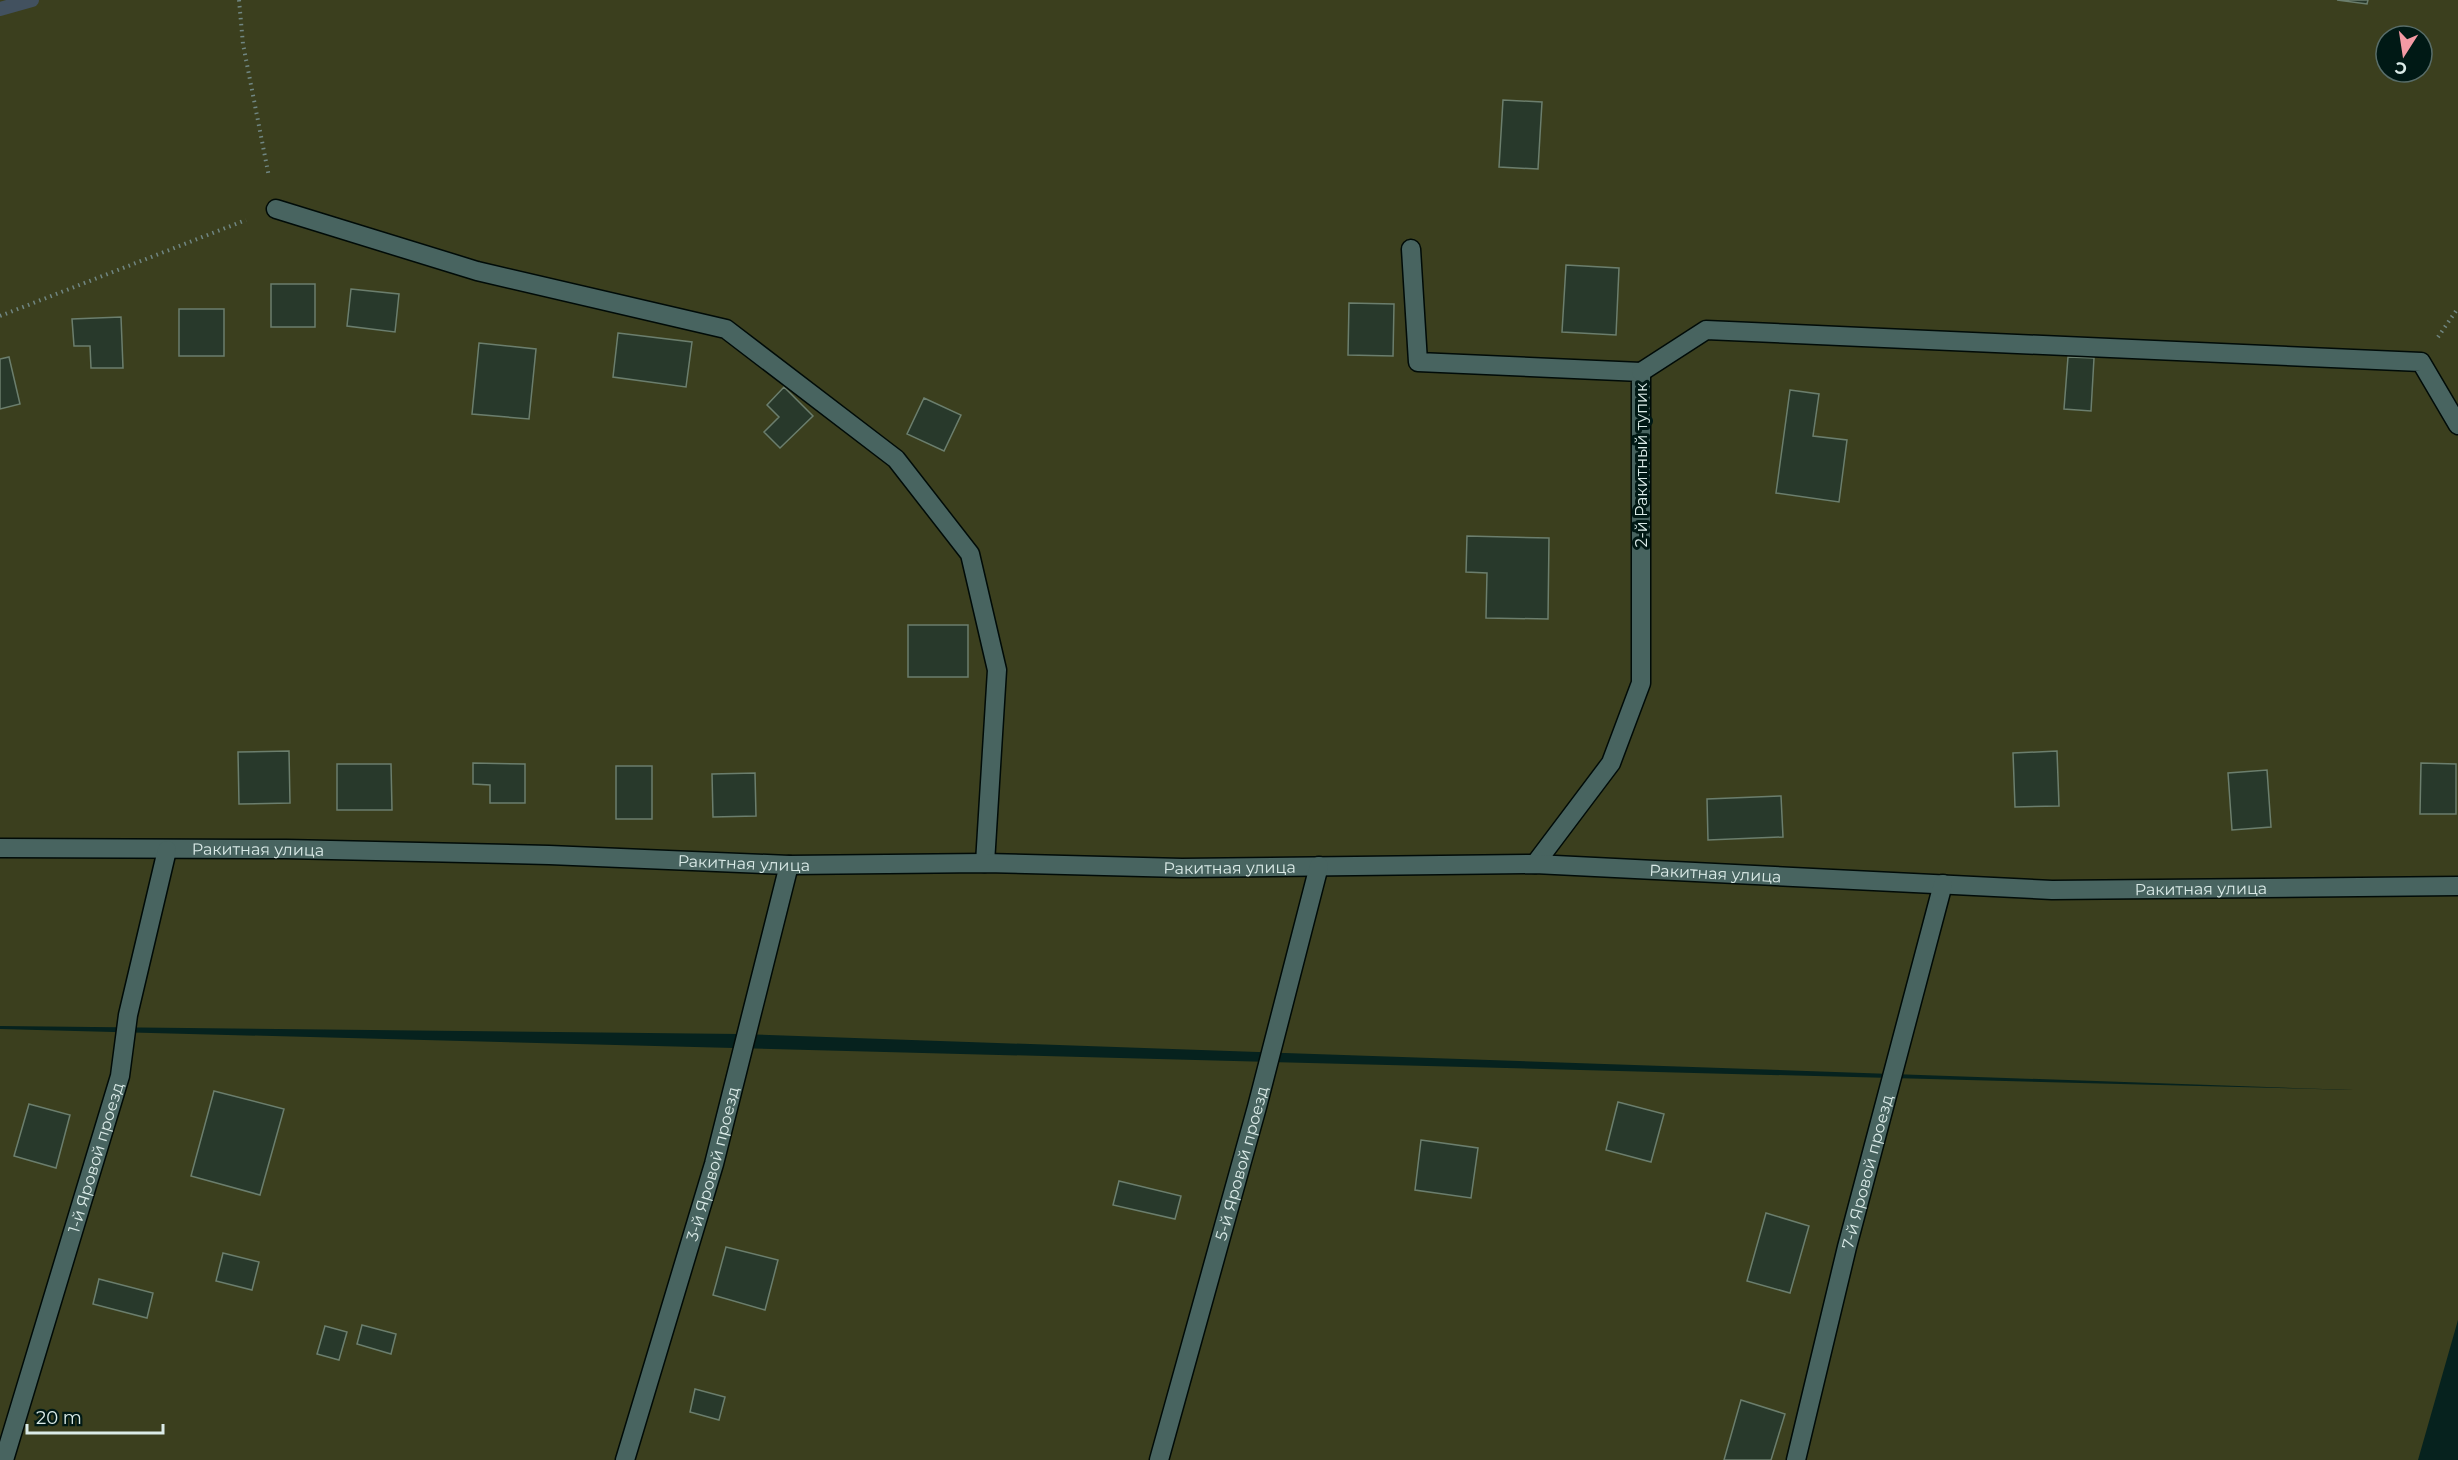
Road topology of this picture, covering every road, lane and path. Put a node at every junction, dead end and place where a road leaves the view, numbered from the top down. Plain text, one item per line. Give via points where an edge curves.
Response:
1 (239, 0) edge
2 (276, 209) junction
3 (1411, 249) dead end
4 (0, 315) edge
5 (1641, 372) junction
6 (2458, 425) edge
7 (0, 848) edge
8 (166, 850) junction
9 (985, 863) junction
10 (1535, 864) junction
11 (789, 865) junction
12 (1319, 866) junction
13 (1943, 884) junction
14 (2458, 886) edge
15 (4, 1460) edge
16 (625, 1460) edge
17 (1159, 1460) edge
18 (1796, 1460) edge

1 - 2 path via 243,44
2 - 4 path
2 - 9 street via 477,271 726,329 896,459 970,554 997,670
3 - 5 street, 2-й Ракитный тупик via 1418,362
5 - 6 street via 1706,330 2421,362
5 - 10 street, 2-й Ракитный тупик via 1641,683 1611,763
7 - 8 street, Ракитная улица
8 - 11 street, Ракитная улица via 514,854
8 - 15 street, 1-й Яровой проезд via 128,1015 120,1076
9 - 11 street, Ракитная улица
9 - 12 street, Ракитная улица via 1182,868
10 - 12 street, Ракитная улица
10 - 13 street, Ракитная улица
11 - 16 street, 3-й Яровой проезд via 714,1164
12 - 17 street, 5-й Яровой проезд
13 - 14 street, Ракитная улица via 2052,890
13 - 18 street, 7-й Яровой проезд via 1847,1247

